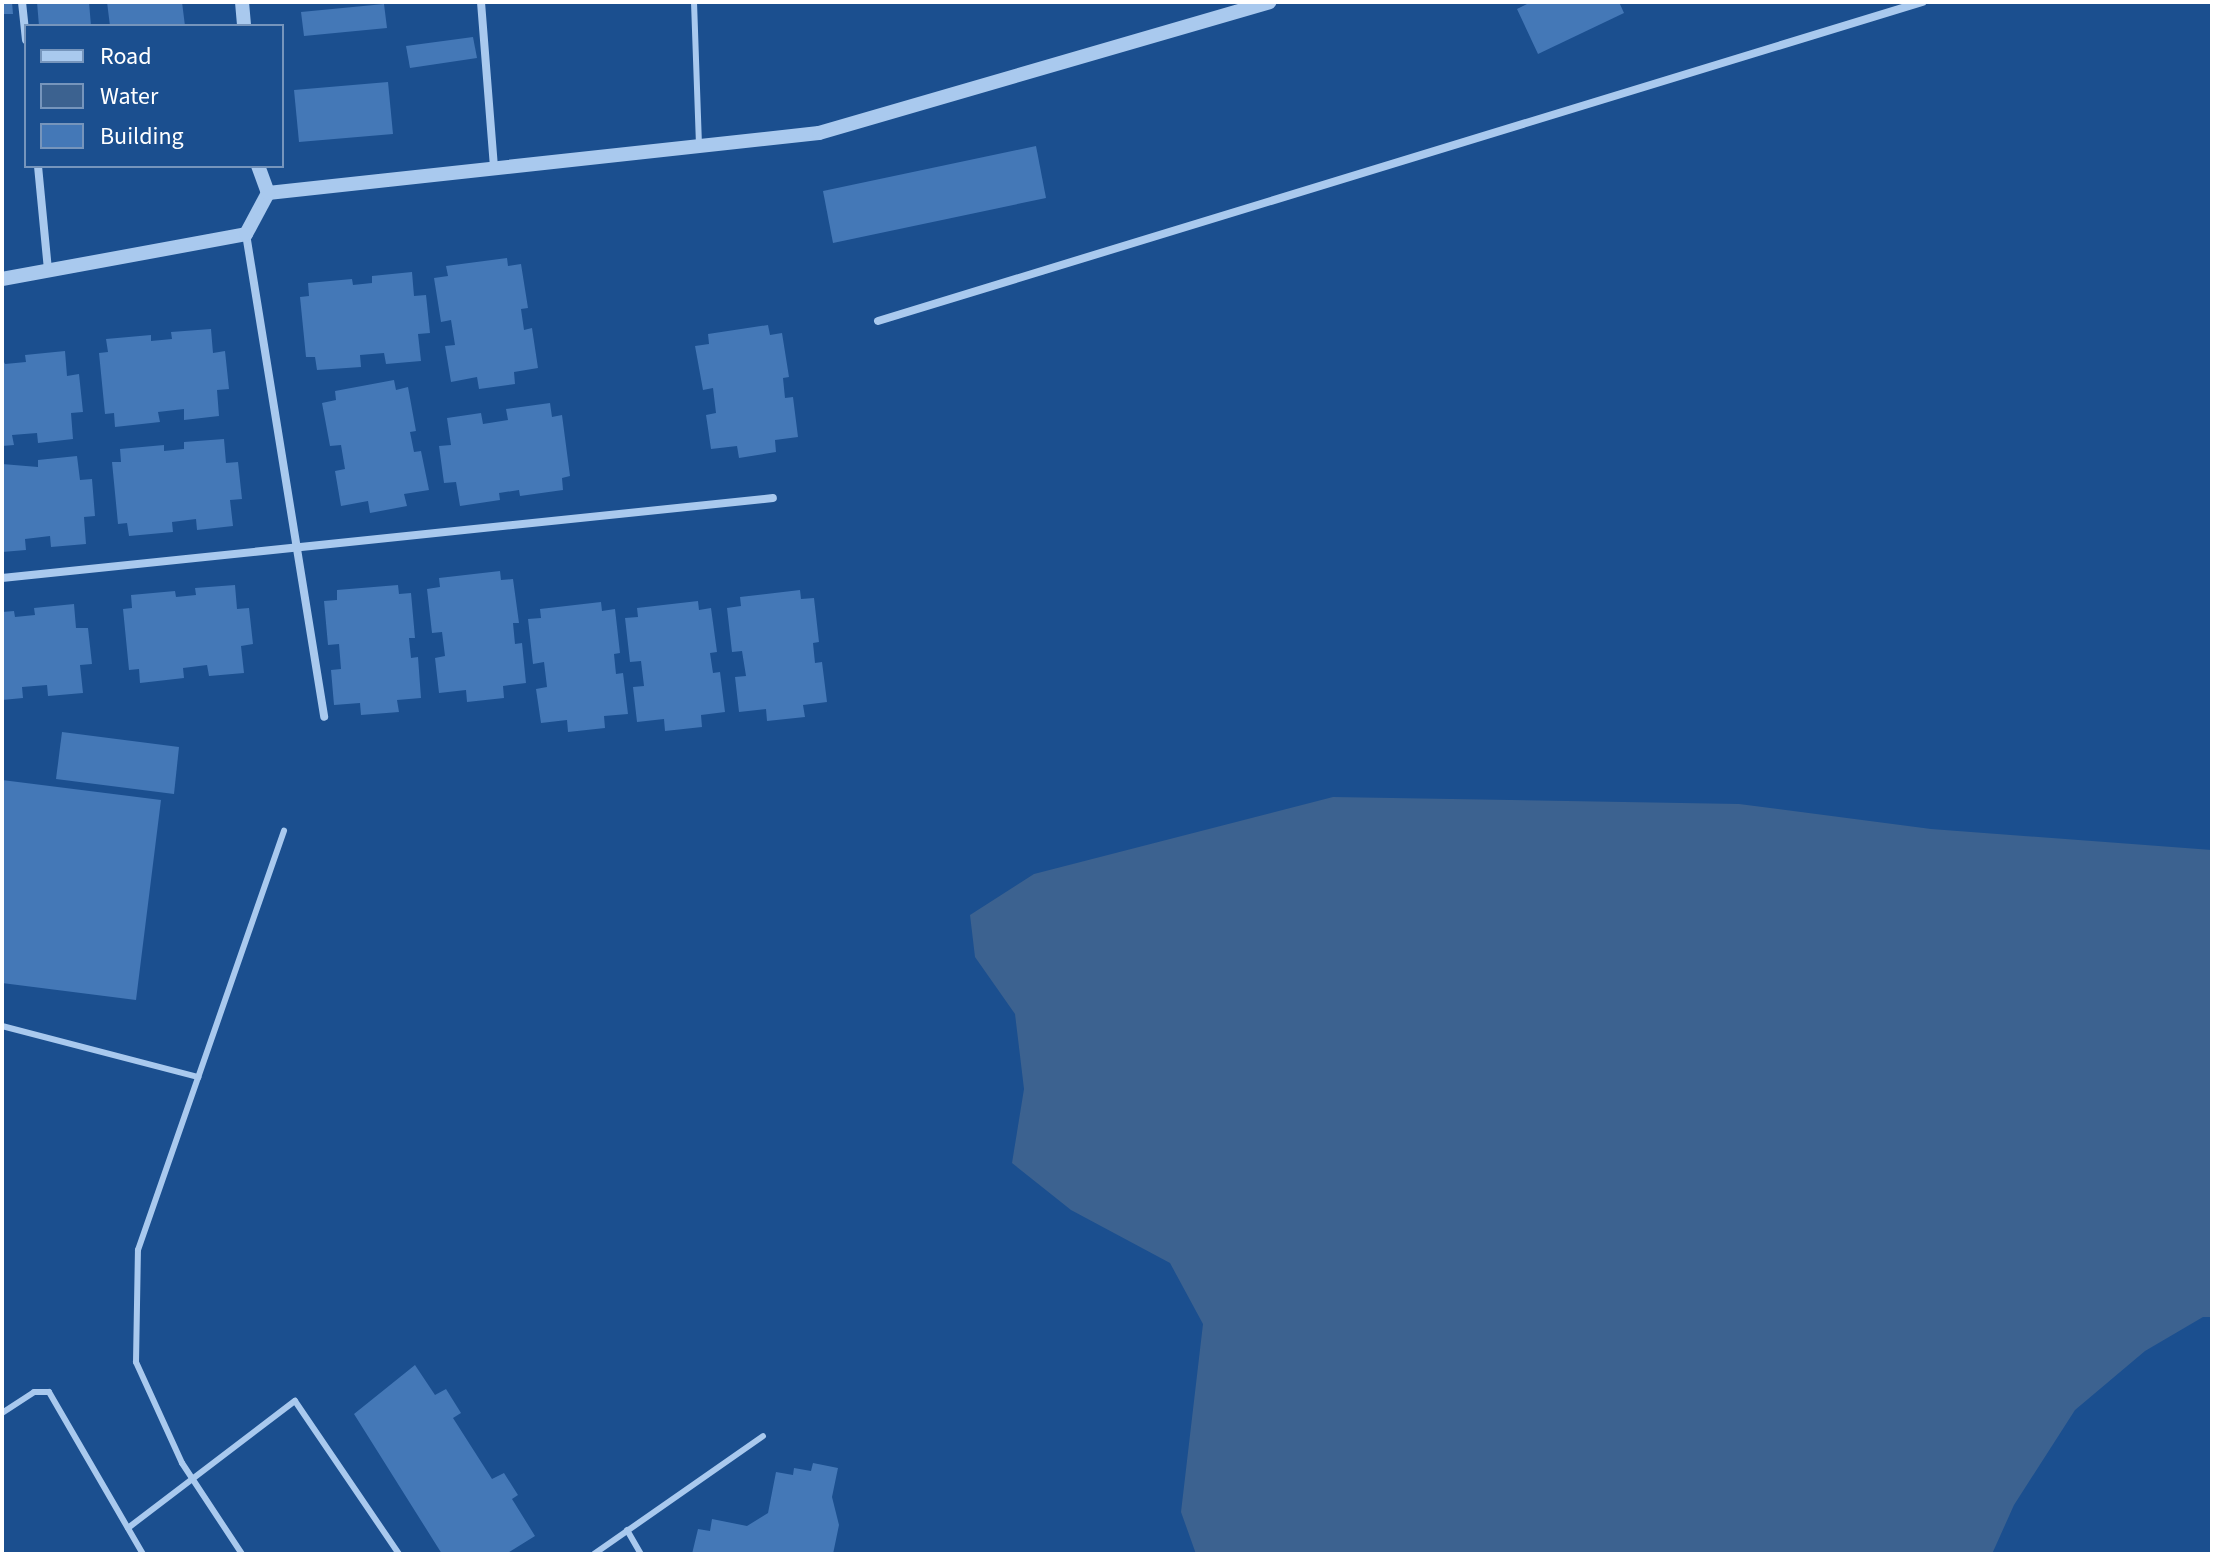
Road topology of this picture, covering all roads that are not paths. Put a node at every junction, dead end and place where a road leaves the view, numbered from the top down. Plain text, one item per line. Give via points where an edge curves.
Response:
1 (22, 2) edge
2 (242, 2) edge
3 (481, 2) edge
4 (694, 2) edge
5 (1269, 2) edge
6 (1922, 2) edge
7 (24, 24) edge
8 (244, 24) edge
9 (699, 145) junction
10 (494, 166) junction
11 (38, 168) edge
12 (259, 168) edge
13 (268, 193) junction
14 (246, 234) junction
15 (48, 270) junction
16 (2, 279) edge
17 (878, 321) dead end
18 (773, 498) dead end
19 (299, 547) junction
20 (2, 578) edge
21 (324, 717) dead end
22 (284, 831) dead end
23 (2, 1026) edge
24 (198, 1077) junction
25 (2, 1413) edge
26 (763, 1436) dead end
27 (192, 1479) junction
28 (128, 1528) junction
29 (627, 1530) junction
30 (143, 1554) edge
31 (242, 1554) edge
32 (399, 1554) edge
33 (594, 1554) edge
34 (641, 1554) edge

1 - 7 street
2 - 8 street
3 - 10 street
4 - 9 lane
5 - 9 street via 819,133
6 - 17 street
9 - 10 street
10 - 13 street
11 - 15 street
12 - 13 street
13 - 14 street
14 - 15 street
14 - 19 street
15 - 16 street
18 - 19 street
19 - 20 street
19 - 21 street
22 - 24 lane
23 - 24 lane
24 - 27 lane via 137,1264 136,1362
25 - 28 lane via 34,1392 49,1392
26 - 29 lane
27 - 28 lane
27 - 31 lane
27 - 32 lane via 295,1401
28 - 30 lane
29 - 33 lane
29 - 34 lane

